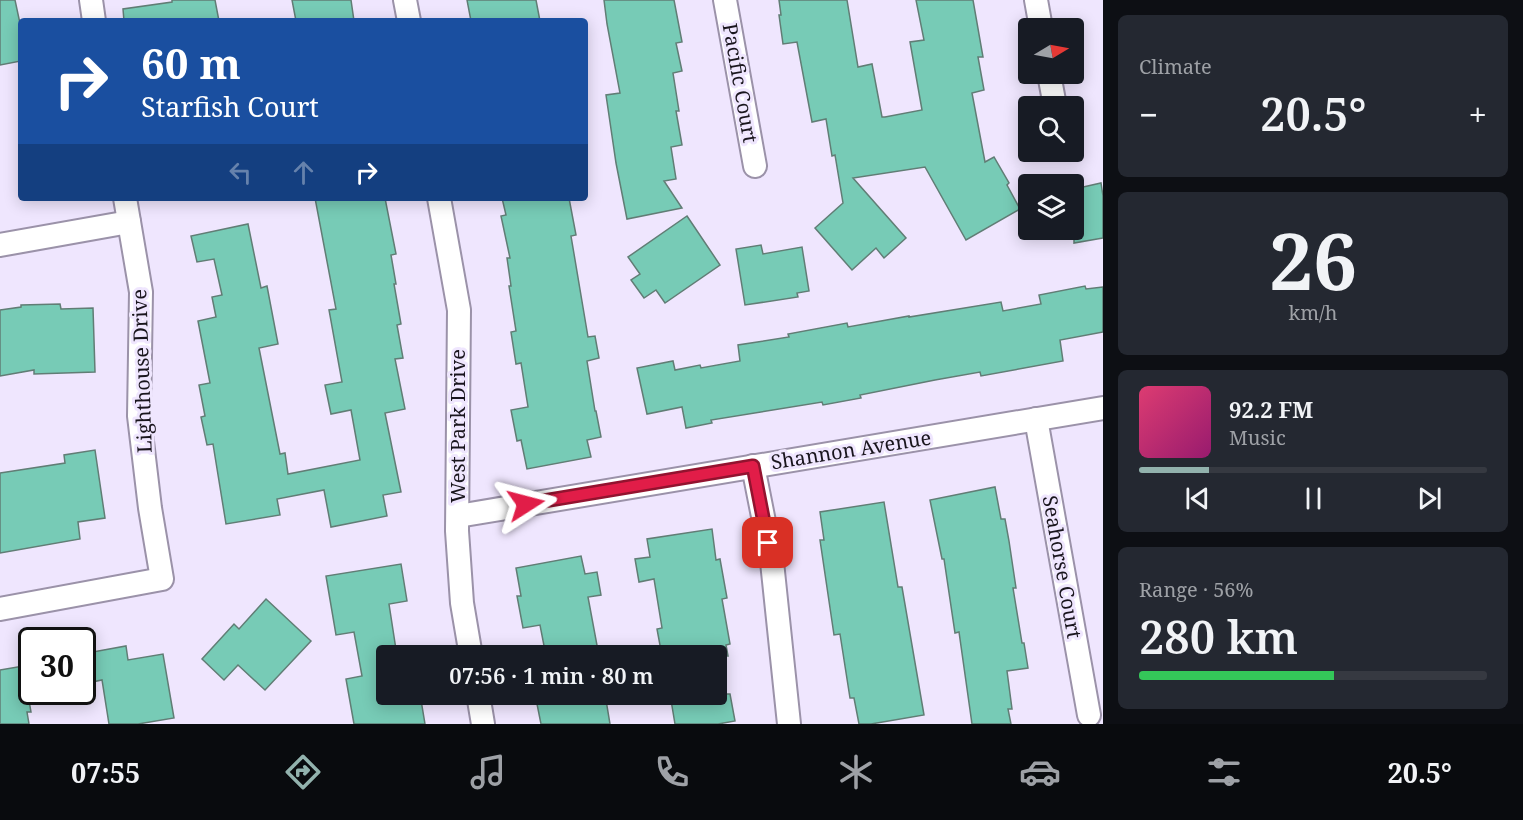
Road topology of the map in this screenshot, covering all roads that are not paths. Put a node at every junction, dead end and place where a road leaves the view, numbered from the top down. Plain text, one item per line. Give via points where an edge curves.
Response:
1 (91, 0) edge
2 (405, 0) edge
3 (725, 0) edge
4 (1036, 0) edge
5 (94, 18) edge
6 (408, 18) edge
7 (1039, 18) edge
8 (755, 165) dead end
9 (126, 201) edge
10 (440, 201) edge
11 (129, 222) junction
12 (0, 245) edge
13 (1103, 408) edge
14 (1036, 419) junction
15 (753, 466) junction
16 (458, 516) junction
17 (0, 609) edge
18 (469, 645) edge
19 (480, 705) edge
20 (1089, 715) dead end
21 (483, 724) edge
22 (789, 724) edge

1 - 5 street
2 - 6 street
3 - 8 street, Pacific Court
4 - 7 street
9 - 11 street, Lighthouse Drive
10 - 16 street, West Park Drive via 459,310
11 - 12 street
11 - 17 street, Lighthouse Drive via 141,292 139,416 162,579
13 - 14 street, Shannon Avenue
14 - 15 street, Shannon Avenue
14 - 20 street, Seahorse Court
15 - 16 street, Shannon Avenue
15 - 22 street via 772,562
16 - 18 street, West Park Drive via 462,603
19 - 21 street

